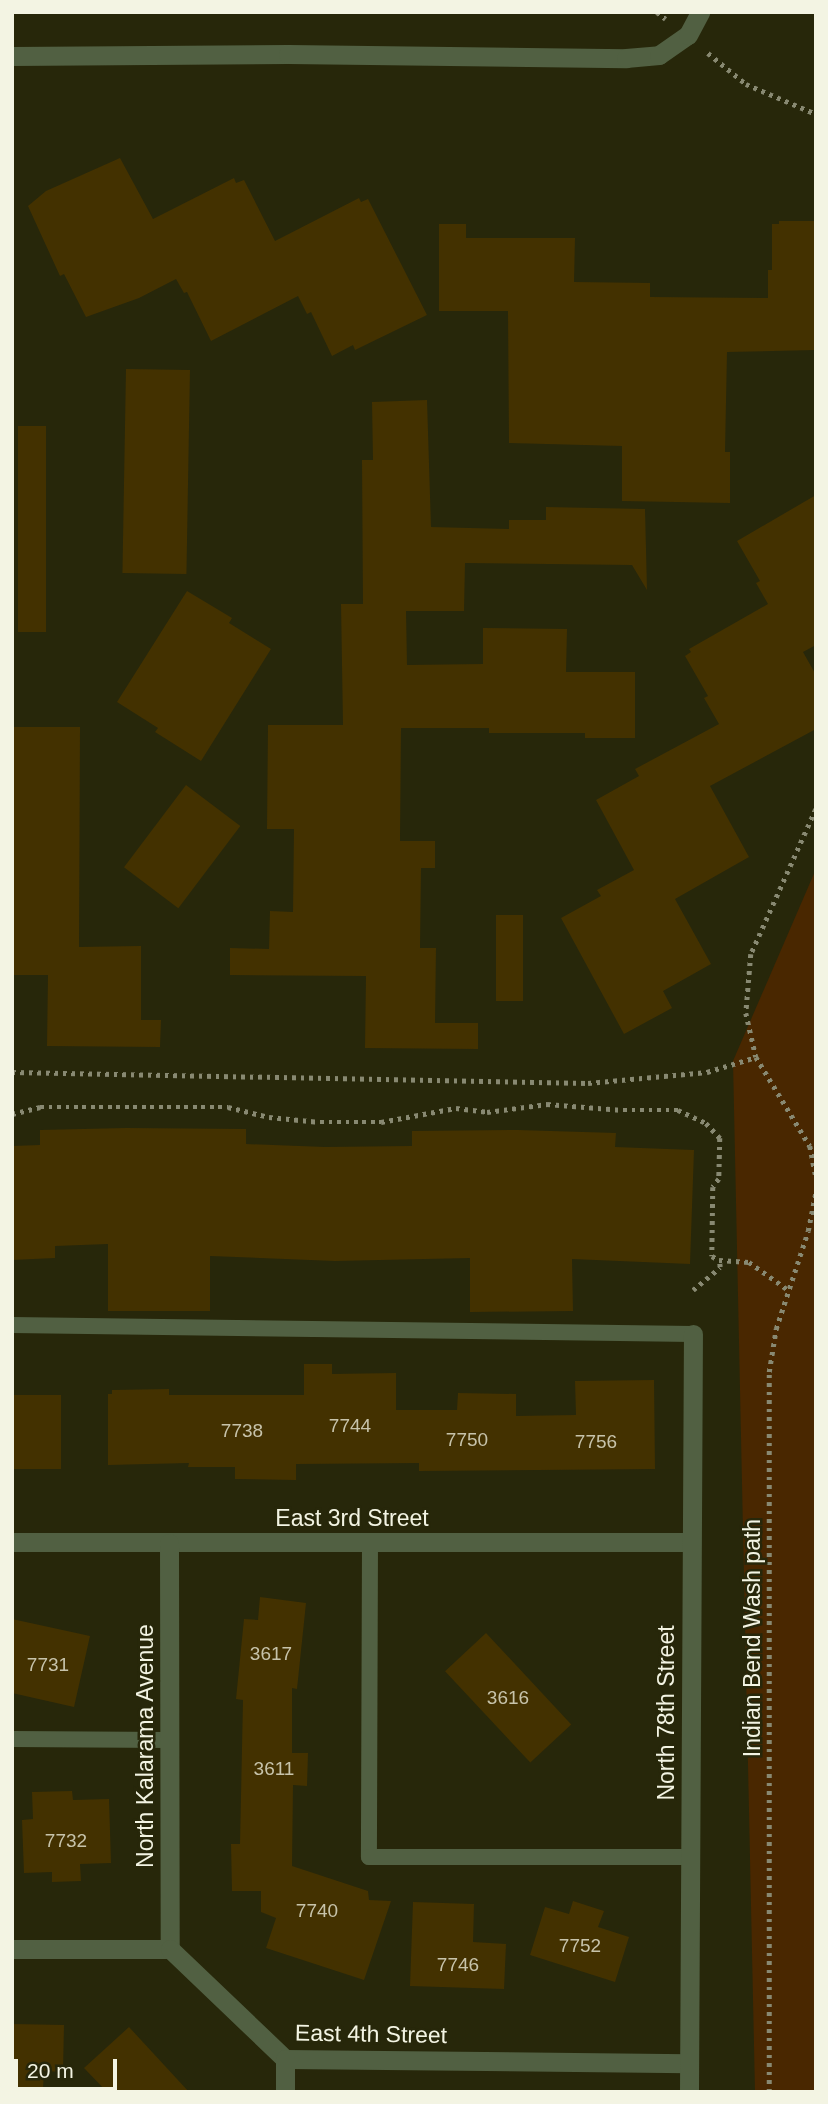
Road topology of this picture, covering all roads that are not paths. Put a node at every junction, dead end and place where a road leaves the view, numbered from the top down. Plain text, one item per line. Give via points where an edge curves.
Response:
1 (699, 12) edge
2 (12, 56) edge
3 (12, 1325) edge
4 (693, 1334) joint
5 (12, 1542) edge
6 (370, 1542) junction
7 (691, 1542) junction
8 (169, 1543) junction
9 (12, 1740) edge
10 (169, 1740) junction
11 (689, 1857) junction
12 (12, 1949) edge
13 (170, 1949) junction
14 (285, 2059) junction
15 (688, 2063) junction
16 (285, 2092) edge
17 (688, 2092) edge

1 - 2 street via 688,36 659,55 626,58
3 - 4 lane
4 - 7 street, North 78th Street
5 - 8 street, East 3rd Street
6 - 7 street, East 3rd Street
6 - 8 street, East 3rd Street
6 - 11 lane via 369,1857
7 - 11 street, North 78th Street
8 - 10 street, North Kalarama Avenue
9 - 10 lane
10 - 13 street, North Kalarama Avenue
11 - 15 street, North 78th Street
12 - 13 street
13 - 14 street, East 4th Street
14 - 15 street, East 4th Street
14 - 16 street
15 - 17 street, North 78th Street

